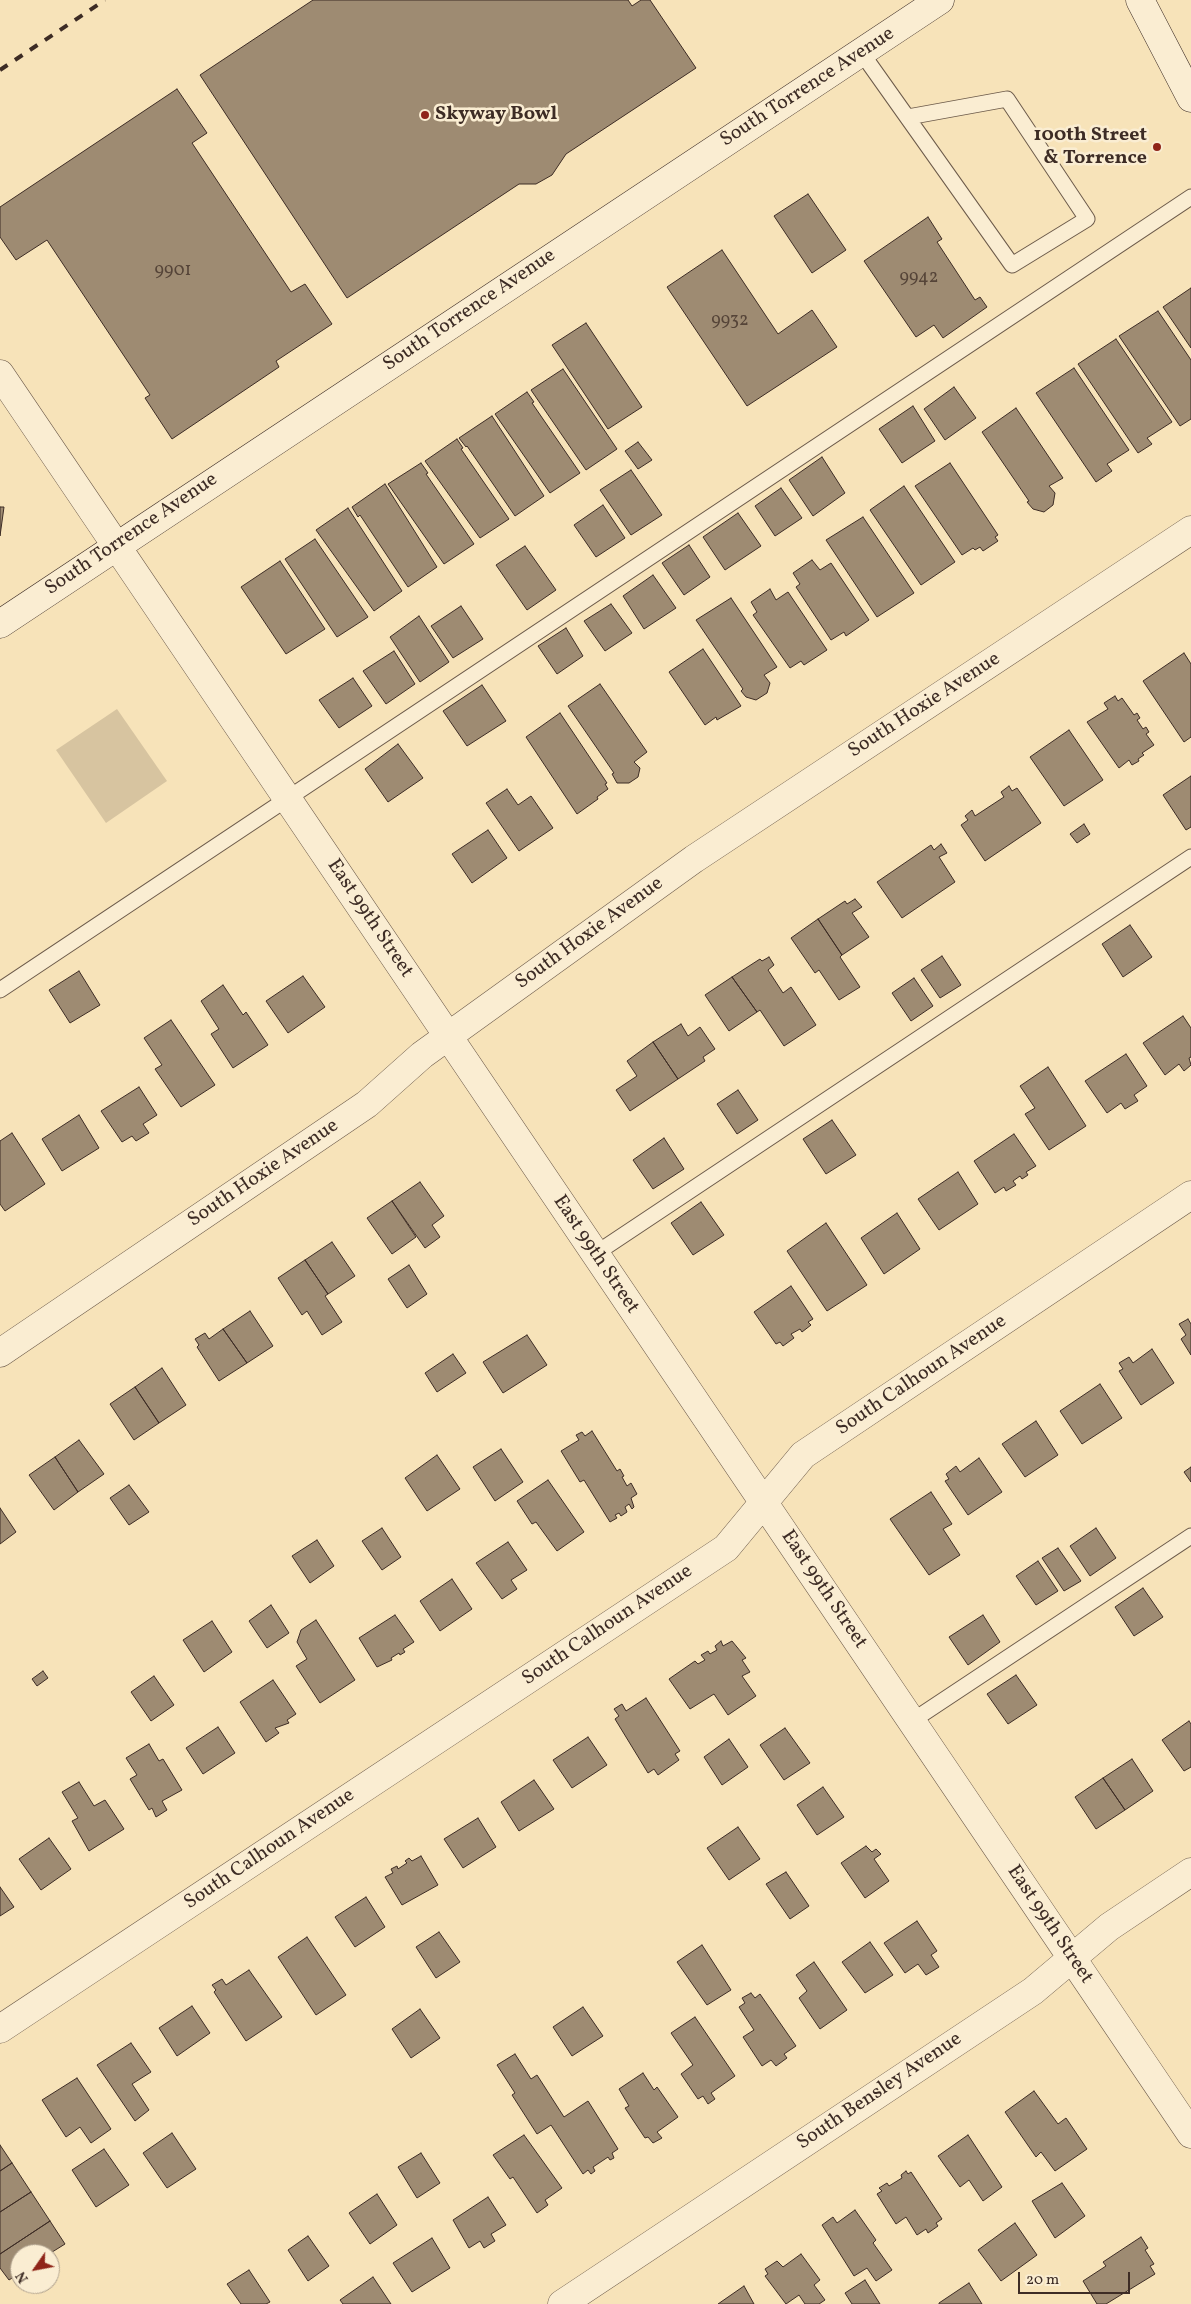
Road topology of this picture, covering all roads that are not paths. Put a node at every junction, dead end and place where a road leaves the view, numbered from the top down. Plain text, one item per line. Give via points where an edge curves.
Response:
1 (940, 0) edge
2 (1140, 0) edge
3 (861, 52) junction
4 (1191, 98) edge
5 (908, 117) junction
6 (1191, 197) edge
7 (0, 374) edge
8 (1191, 530) edge
9 (116, 546) junction
10 (0, 624) edge
11 (287, 799) junction
12 (1191, 857) edge
13 (0, 990) edge
14 (448, 1037) junction
15 (1191, 1196) edge
16 (594, 1254) junction
17 (0, 1353) edge
18 (764, 1502) junction
19 (1191, 1536) edge
20 (912, 1721) junction
21 (1191, 1872) edge
22 (1072, 1958) junction
23 (0, 2029) edge
24 (1191, 2134) edge
25 (562, 2304) edge

1 - 3 street, South Torrence Avenue
2 - 4 street
3 - 5 lane
3 - 9 street, South Torrence Avenue
5 - 5 lane via 1006,99 1087,219 1012,265
6 - 11 lane
7 - 9 street, East 99th Street
8 - 14 street, South Hoxie Avenue via 694,859
9 - 10 street, South Torrence Avenue
9 - 11 street, East 99th Street
11 - 13 lane
11 - 14 street, East 99th Street
12 - 16 lane
14 - 16 street, East 99th Street
14 - 17 street, South Hoxie Avenue via 422,1055 367,1104
15 - 18 street, South Calhoun Avenue via 803,1455
16 - 18 street, East 99th Street
18 - 20 street, East 99th Street
18 - 23 street, South Calhoun Avenue via 726,1548
19 - 20 lane
20 - 22 street, East 99th Street
21 - 22 street, South Bensley Avenue via 1109,1927
22 - 24 street, East 99th Street
22 - 25 street, South Bensley Avenue via 1033,1990

